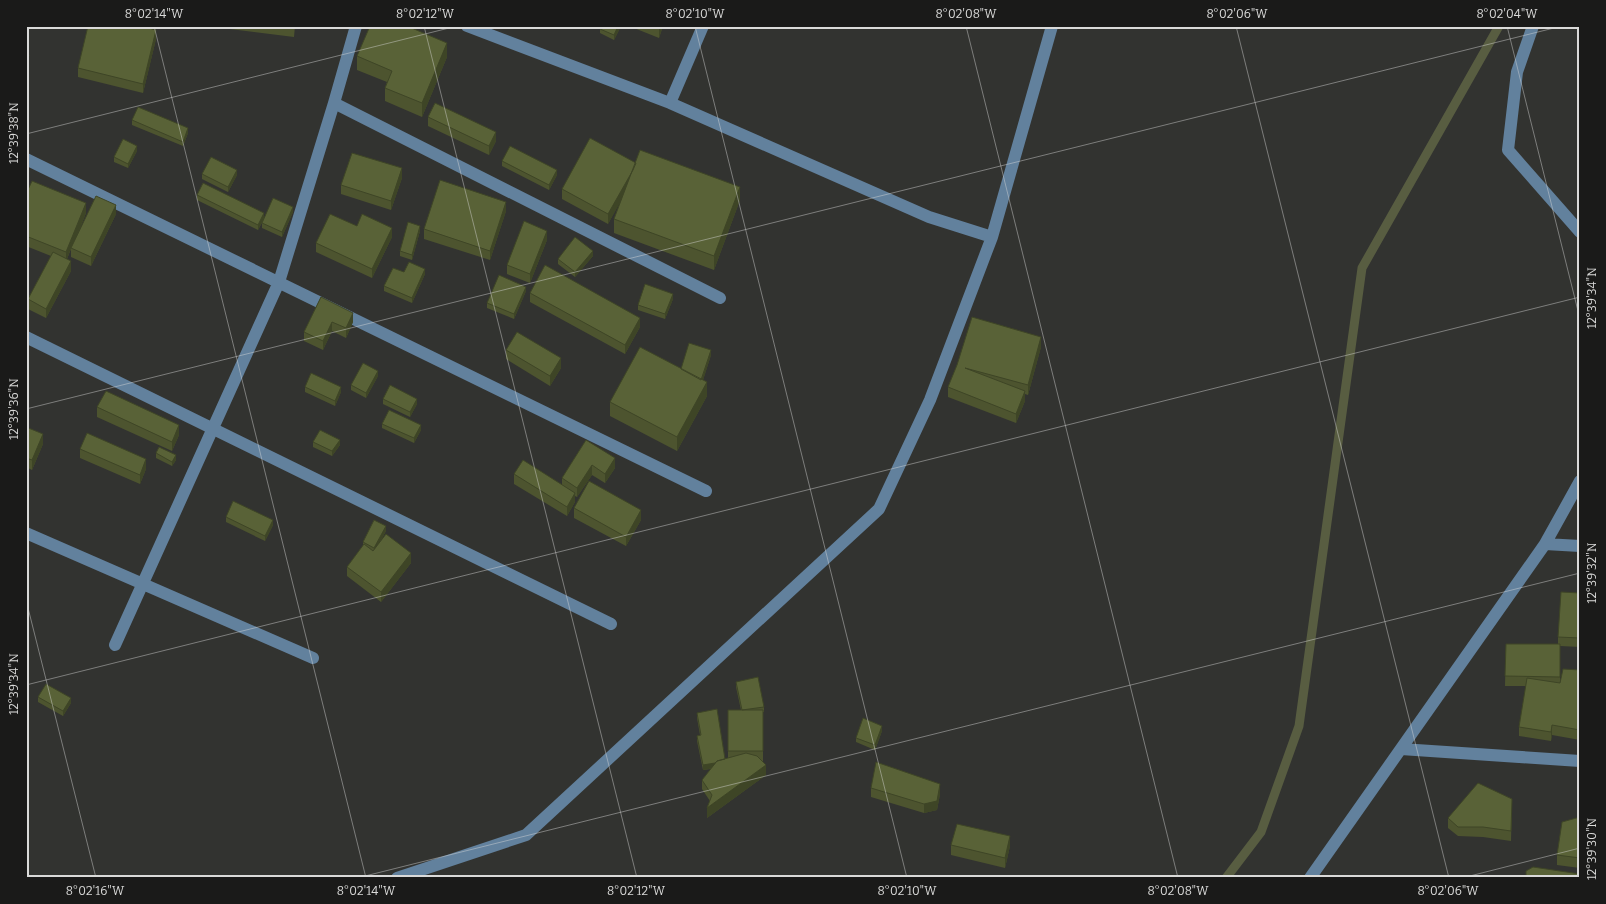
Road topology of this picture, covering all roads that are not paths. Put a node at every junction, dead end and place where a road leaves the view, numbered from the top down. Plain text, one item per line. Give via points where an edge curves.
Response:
1 (356, 26) edge
2 (467, 26) edge
3 (703, 26) edge
4 (1052, 26) edge
5 (1533, 26) edge
6 (334, 103) junction
7 (670, 103) junction
8 (26, 158) edge
9 (1580, 232) edge
10 (992, 237) junction
11 (279, 282) junction
12 (720, 298) dead end
13 (26, 337) edge
14 (213, 429) junction
15 (1580, 481) edge
16 (706, 491) dead end
17 (26, 533) edge
18 (1546, 544) junction
19 (1580, 546) edge
20 (143, 584) junction
21 (611, 624) dead end
22 (115, 645) dead end
23 (314, 658) dead end
24 (1401, 749) junction
25 (1580, 761) edge
26 (397, 878) edge
27 (1310, 878) edge

1 - 6 street
2 - 7 street
3 - 7 street
4 - 10 street
5 - 9 street via 1516,72 1508,150
6 - 11 street
6 - 12 street
7 - 10 street via 929,217
8 - 11 street
10 - 26 street via 930,400 879,509 526,835
11 - 14 street
11 - 16 street
13 - 14 street
14 - 20 street
14 - 21 street
15 - 18 street
17 - 20 street
18 - 19 street
18 - 24 street
20 - 22 street
20 - 23 street
24 - 25 street
24 - 27 street

